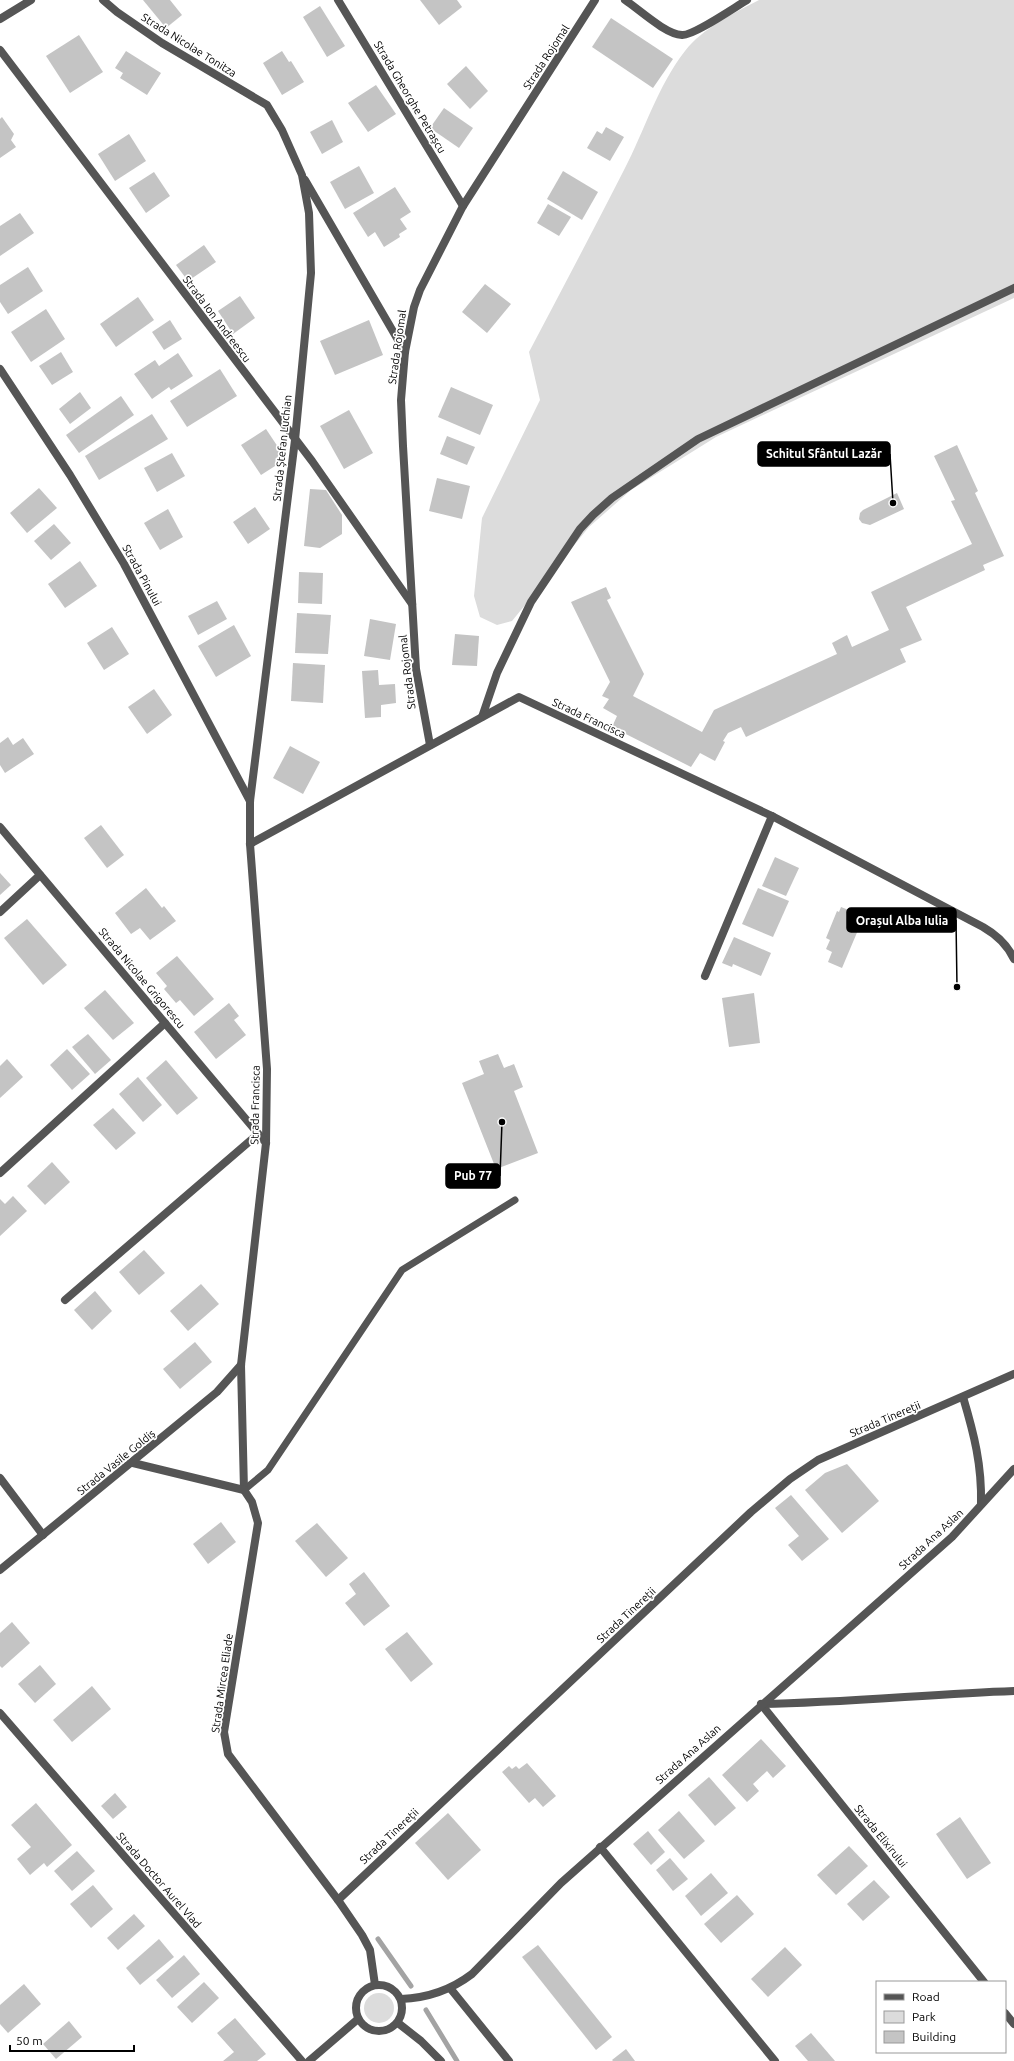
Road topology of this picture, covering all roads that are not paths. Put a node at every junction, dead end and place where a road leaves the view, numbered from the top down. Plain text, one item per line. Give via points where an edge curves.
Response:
1 (31, 0) edge
2 (103, 0) edge
3 (338, 0) edge
4 (595, 0) edge
5 (625, 0) edge
6 (747, 0) edge
7 (0, 19) edge
8 (0, 50) edge
9 (267, 104) joint
10 (302, 175) junction
11 (463, 206) junction
12 (1014, 288) edge
13 (405, 352) junction
14 (0, 369) edge
15 (295, 440) junction
16 (412, 605) junction
17 (482, 717) junction
18 (430, 745) junction
19 (250, 801) junction
20 (772, 816) junction
21 (0, 828) edge
22 (250, 844) junction
23 (40, 875) junction
24 (0, 912) edge
25 (1014, 959) edge
26 (705, 976) dead end
27 (165, 1023) junction
28 (258, 1134) junction
29 (266, 1143) junction
30 (0, 1173) edge
31 (515, 1200) dead end
32 (65, 1300) dead end
33 (241, 1365) junction
34 (1014, 1374) edge
35 (963, 1397) junction
36 (133, 1463) junction
37 (1014, 1469) edge
38 (0, 1478) edge
39 (244, 1490) junction
40 (981, 1504) junction
41 (43, 1535) junction
42 (0, 1570) edge
43 (1014, 1692) edge
44 (761, 1704) junction
45 (0, 1713) edge
46 (600, 1847) junction
47 (338, 1900) junction
48 (983, 1981) edge
49 (375, 1985) junction
50 (450, 1988) junction
51 (401, 1999) junction
52 (1006, 2014) edge
53 (358, 2019) junction
54 (398, 2023) junction
55 (1014, 2024) edge
56 (302, 2061) edge
57 (309, 2061) edge
58 (441, 2061) edge
59 (509, 2061) edge
60 (775, 2061) edge

1 - 7 street
2 - 9 street, Strada Nicolae Tonitza via 162,43
3 - 11 street, Strada Gheorghe Petrașcu
4 - 11 street, Strada Rojomal
5 - 6 street via 668,30 683,35 697,31
8 - 15 street, Strada Ion Andreescu
9 - 10 street, Strada Ștefan Luchian
10 - 13 street
10 - 15 street, Strada Ștefan Luchian via 309,213 311,273
11 - 13 street, Strada Rojomal via 420,290
12 - 17 street via 698,439 612,498 580,529 530,602 497,673
13 - 16 street, Strada Rojomal via 402,415
14 - 19 street, Strada Pinului via 70,475 124,564
15 - 16 street, Strada Ion Andreescu
15 - 19 street, Strada Ștefan Luchian
16 - 18 street, Strada Rojomal via 416,669
17 - 18 street, Strada Francisca
17 - 20 street, Strada Francisca via 519,697
18 - 22 street, Strada Francisca
19 - 22 street, Strada Francisca
20 - 25 street via 994,933
20 - 26 street
21 - 23 street, Strada Nicolae Grigorescu
22 - 29 street, Strada Francisca via 267,1069
23 - 24 street
23 - 27 street, Strada Nicolae Grigorescu
27 - 28 street, Strada Nicolae Grigorescu
27 - 30 street
28 - 29 street, Strada Nicolae Grigorescu
28 - 32 street
29 - 33 street, Strada Francisca
31 - 39 lane via 402,1270 268,1470
33 - 36 street, Strada Vasile Goldiș via 217,1392
33 - 39 street, Strada Mircea Eliade
34 - 35 street
35 - 40 street via 980,1461
35 - 47 street, Strada Tinereții via 818,1460 770,1495
36 - 39 street
36 - 41 street, Strada Vasile Goldiș
37 - 40 street, Strada Ana Aslan
38 - 41 street
39 - 47 street, Strada Mircea Eliade via 252,1502 258,1523 224,1732 228,1754
40 - 44 street, Strada Ana Aslan via 952,1537
41 - 42 street, Strada Vasile Goldiș
43 - 44 street
44 - 46 street, Strada Ana Aslan
44 - 48 street, Strada Elixirului
45 - 56 street, Strada Doctor Aurel Vlad
46 - 50 street, Strada Ana Aslan via 472,1974
46 - 60 street
47 - 49 street, Strada Mircea Eliade via 370,1950
49 - 51 street via 391,1988
49 - 53 street via 358,1998
50 - 51 street, Strada Ana Aslan via 426,1996
50 - 59 street
51 - 54 street via 403,2007
52 - 55 street
53 - 54 street via 363,2025 377,2032 385,2031
53 - 57 street
54 - 58 street

